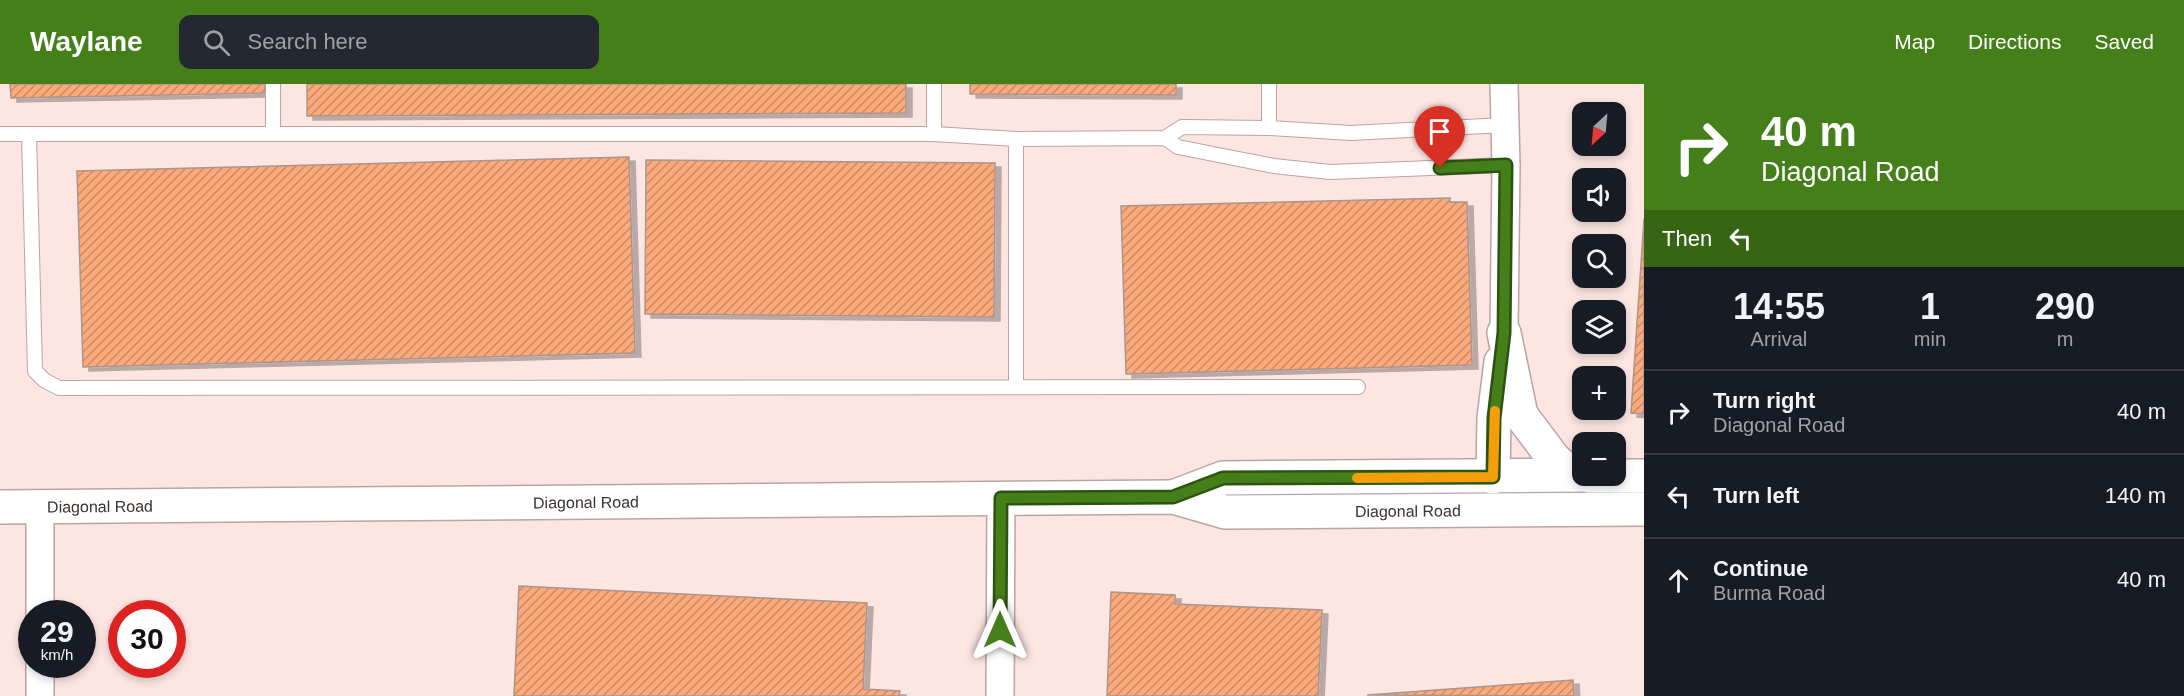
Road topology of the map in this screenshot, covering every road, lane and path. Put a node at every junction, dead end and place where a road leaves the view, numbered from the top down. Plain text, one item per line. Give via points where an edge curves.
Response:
1 (273, 84) edge
2 (934, 84) edge
3 (1269, 84) edge
4 (1504, 84) edge
5 (1504, 125) junction
6 (1269, 128) junction
7 (0, 134) edge
8 (29, 134) junction
9 (273, 134) junction
10 (934, 134) junction
11 (1165, 138) junction
12 (1016, 139) junction
13 (1506, 165) junction
14 (1504, 333) junction
15 (1016, 387) junction
16 (1359, 387) dead end
17 (1572, 469) edge
18 (1572, 475) edge
19 (1626, 476) edge
20 (1644, 476) edge
21 (1493, 477) junction
22 (1173, 497) junction
23 (1001, 498) junction
24 (40, 506) junction
25 (0, 507) edge
26 (1644, 508) edge
27 (1561, 510) junction
28 (40, 600) edge
29 (40, 678) edge
30 (40, 696) edge
31 (1000, 696) edge

1 - 9 lane
2 - 10 lane
3 - 6 lane
4 - 5 street
5 - 6 lane via 1351,133
5 - 13 street
6 - 11 lane via 1182,128
7 - 8 lane
8 - 9 lane
8 - 15 lane via 36,370 44,380 58,387
9 - 10 lane
10 - 12 lane
11 - 12 lane
11 - 13 lane via 1178,147 1330,172
12 - 15 lane
13 - 14 street
14 - 17 street via 1521,415 1554,459
14 - 21 street via 1494,418
15 - 16 lane
18 - 21 street, Diagonal Road
19 - 20 street, Diagonal Road
21 - 22 street, Diagonal Road via 1223,478
21 - 27 street
22 - 23 street, Diagonal Road
22 - 27 street, Diagonal Road via 1225,512
23 - 24 street, Diagonal Road
23 - 31 street
24 - 25 street, Diagonal Road
24 - 28 street
26 - 27 street, Diagonal Road
29 - 30 street

